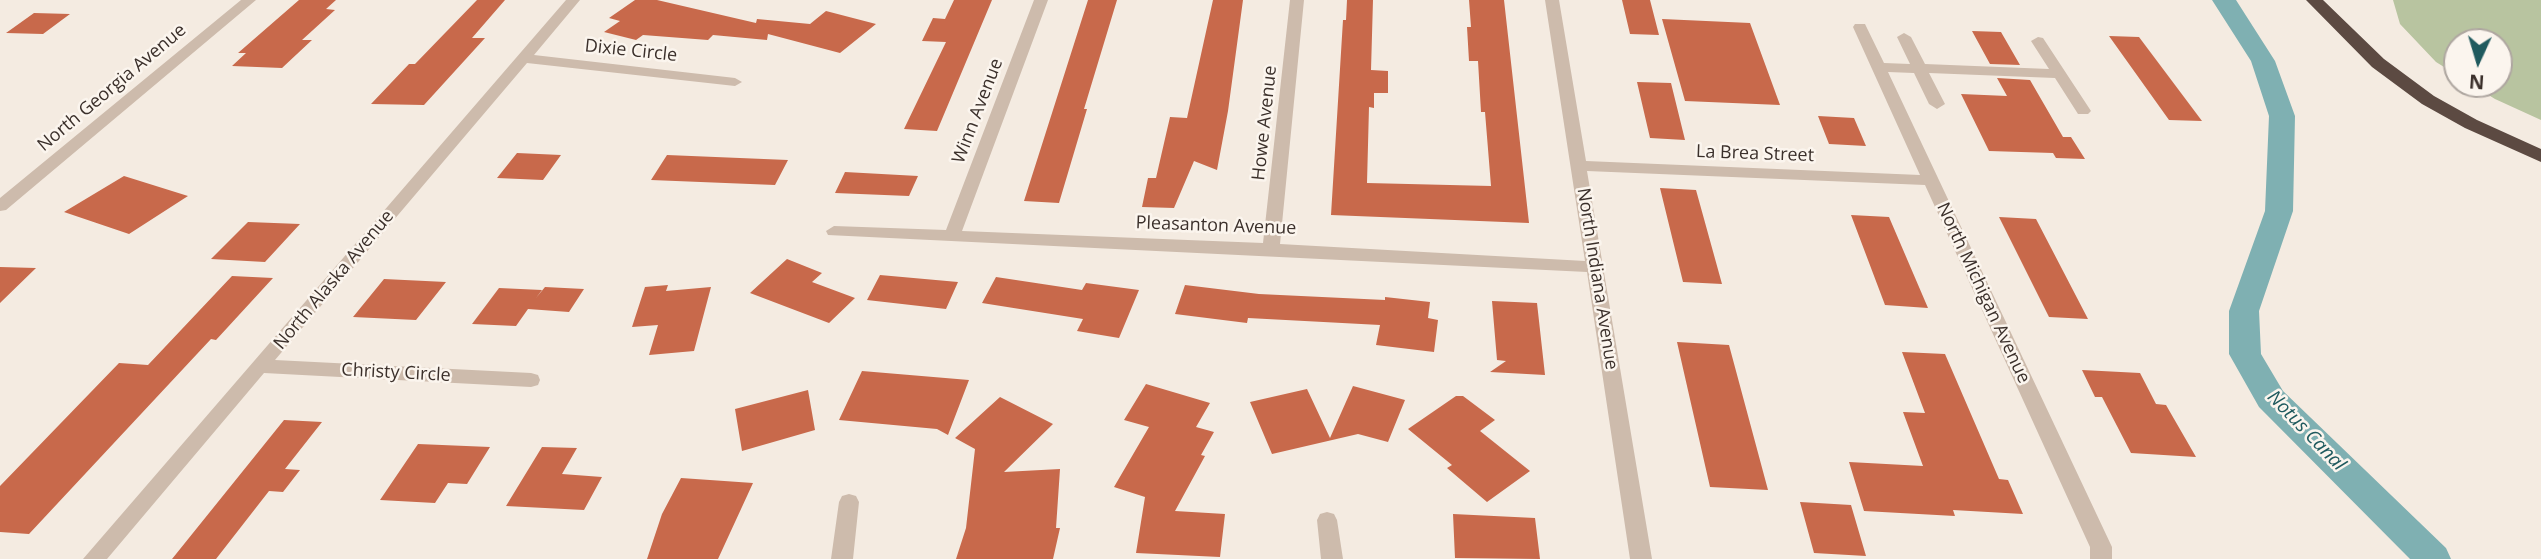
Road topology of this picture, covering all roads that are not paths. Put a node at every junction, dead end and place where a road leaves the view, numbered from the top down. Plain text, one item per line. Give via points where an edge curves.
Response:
1 (249, 0) edge
2 (573, 0) edge
3 (1041, 0) edge
4 (1297, 0) edge
5 (1552, 0) edge
6 (2314, 0) edge
7 (1860, 27) dead end
8 (1904, 37) dead end
9 (2038, 41) dead end
10 (523, 58) junction
11 (1878, 67) junction
12 (1920, 69) junction
13 (2059, 74) junction
14 (735, 82) dead end
15 (1937, 104) dead end
16 (2083, 111) dead end
17 (2541, 156) edge
18 (1579, 166) junction
19 (1930, 180) junction
20 (0, 206) edge
21 (835, 231) dead end
22 (952, 236) junction
23 (1272, 249) junction
24 (1595, 267) junction
25 (261, 366) junction
26 (531, 380) dead end
27 (849, 502) dead end
28 (1327, 520) dead end
29 (94, 559) edge
30 (842, 559) edge
31 (1332, 559) edge
32 (1641, 559) edge
33 (2101, 559) edge

1 - 20 street, North Georgia Avenue
2 - 10 street, North Alaska Avenue
3 - 22 street, Winn Avenue
4 - 23 street, Howe Avenue
5 - 18 street, North Indiana Avenue
6 - 17 highway via 2378,63 2428,100
7 - 11 street, North Michigan Avenue
8 - 12 street
9 - 13 street
10 - 14 street, Dixie Circle
10 - 25 street, North Alaska Avenue
11 - 12 street
11 - 19 street, North Michigan Avenue
12 - 13 street
12 - 15 street
13 - 16 street
18 - 19 street, La Brea Street
18 - 24 street, North Indiana Avenue
19 - 33 street, North Michigan Avenue via 2101,547
21 - 22 street, Pleasanton Avenue
22 - 23 street, Pleasanton Avenue
23 - 24 street, Pleasanton Avenue
24 - 32 street, North Indiana Avenue
25 - 26 street, Christy Circle
25 - 29 street, North Alaska Avenue
27 - 30 street
28 - 31 street

